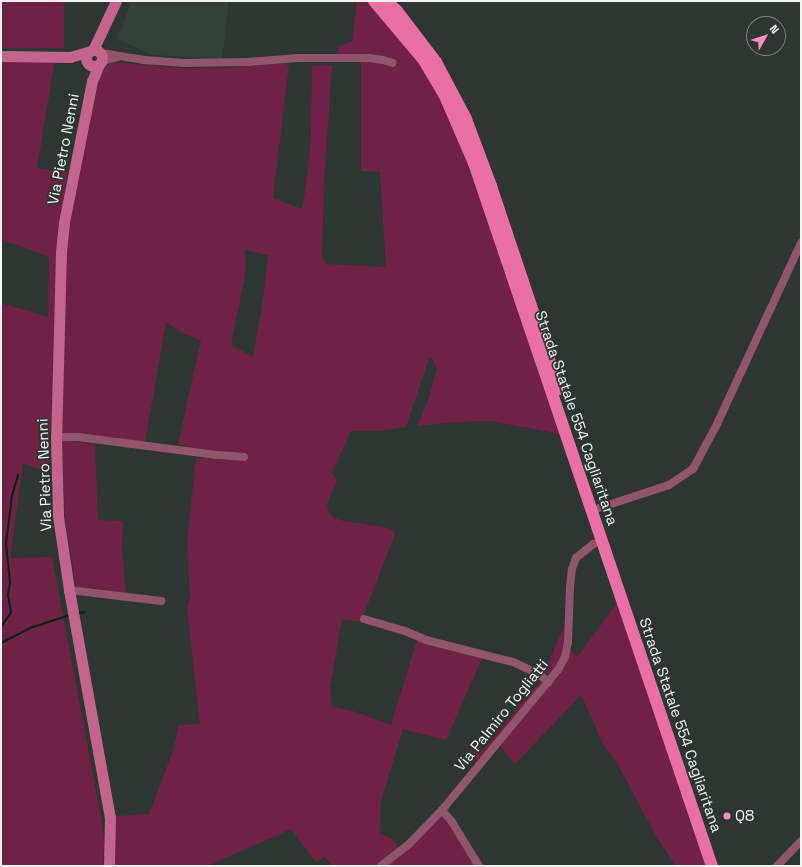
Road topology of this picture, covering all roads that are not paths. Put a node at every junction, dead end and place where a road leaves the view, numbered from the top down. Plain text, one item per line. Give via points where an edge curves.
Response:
1 (116, 1) edge
2 (374, 1) edge
3 (386, 1) edge
4 (1, 56) edge
5 (95, 57) junction
6 (393, 64) dead end
7 (801, 243) edge
8 (56, 437) junction
9 (244, 456) dead end
10 (599, 508) junction
11 (602, 541) junction
12 (69, 590) junction
13 (160, 601) dead end
14 (364, 619) dead end
15 (549, 682) junction
16 (442, 810) junction
17 (801, 841) edge
18 (109, 866) edge
19 (381, 866) edge
20 (479, 866) edge
21 (712, 866) edge
22 (720, 866) edge
23 (777, 866) edge

1 - 5 street via 100,32
2 - 11 main road, Strada Statale 554 Cagliaritana via 423,60 445,96 459,126 474,163
3 - 10 main road, Strada Statale 554 Cagliaritana via 397,11 436,62 466,119
4 - 5 street
5 - 6 street via 125,57 184,63 369,58
5 - 8 street, Via Pietro Nenni via 64,223
7 - 10 street via 717,424 693,469 669,485
8 - 9 street via 78,437 217,455
8 - 12 street, Via Pietro Nenni via 58,516
10 - 22 main road, Strada Statale 554 Cagliaritana
11 - 15 street, Via Palmiro Togliatti via 593,544 576,558 571,581 565,657
11 - 21 main road, Strada Statale 554 Cagliaritana
12 - 13 street
12 - 18 street, Via Pietro Nenni via 110,817
14 - 15 street via 426,640 514,662
15 - 16 street, Via Palmiro Togliatti
16 - 19 street, Via Palmiro Togliatti via 410,843
16 - 20 street
17 - 23 street

